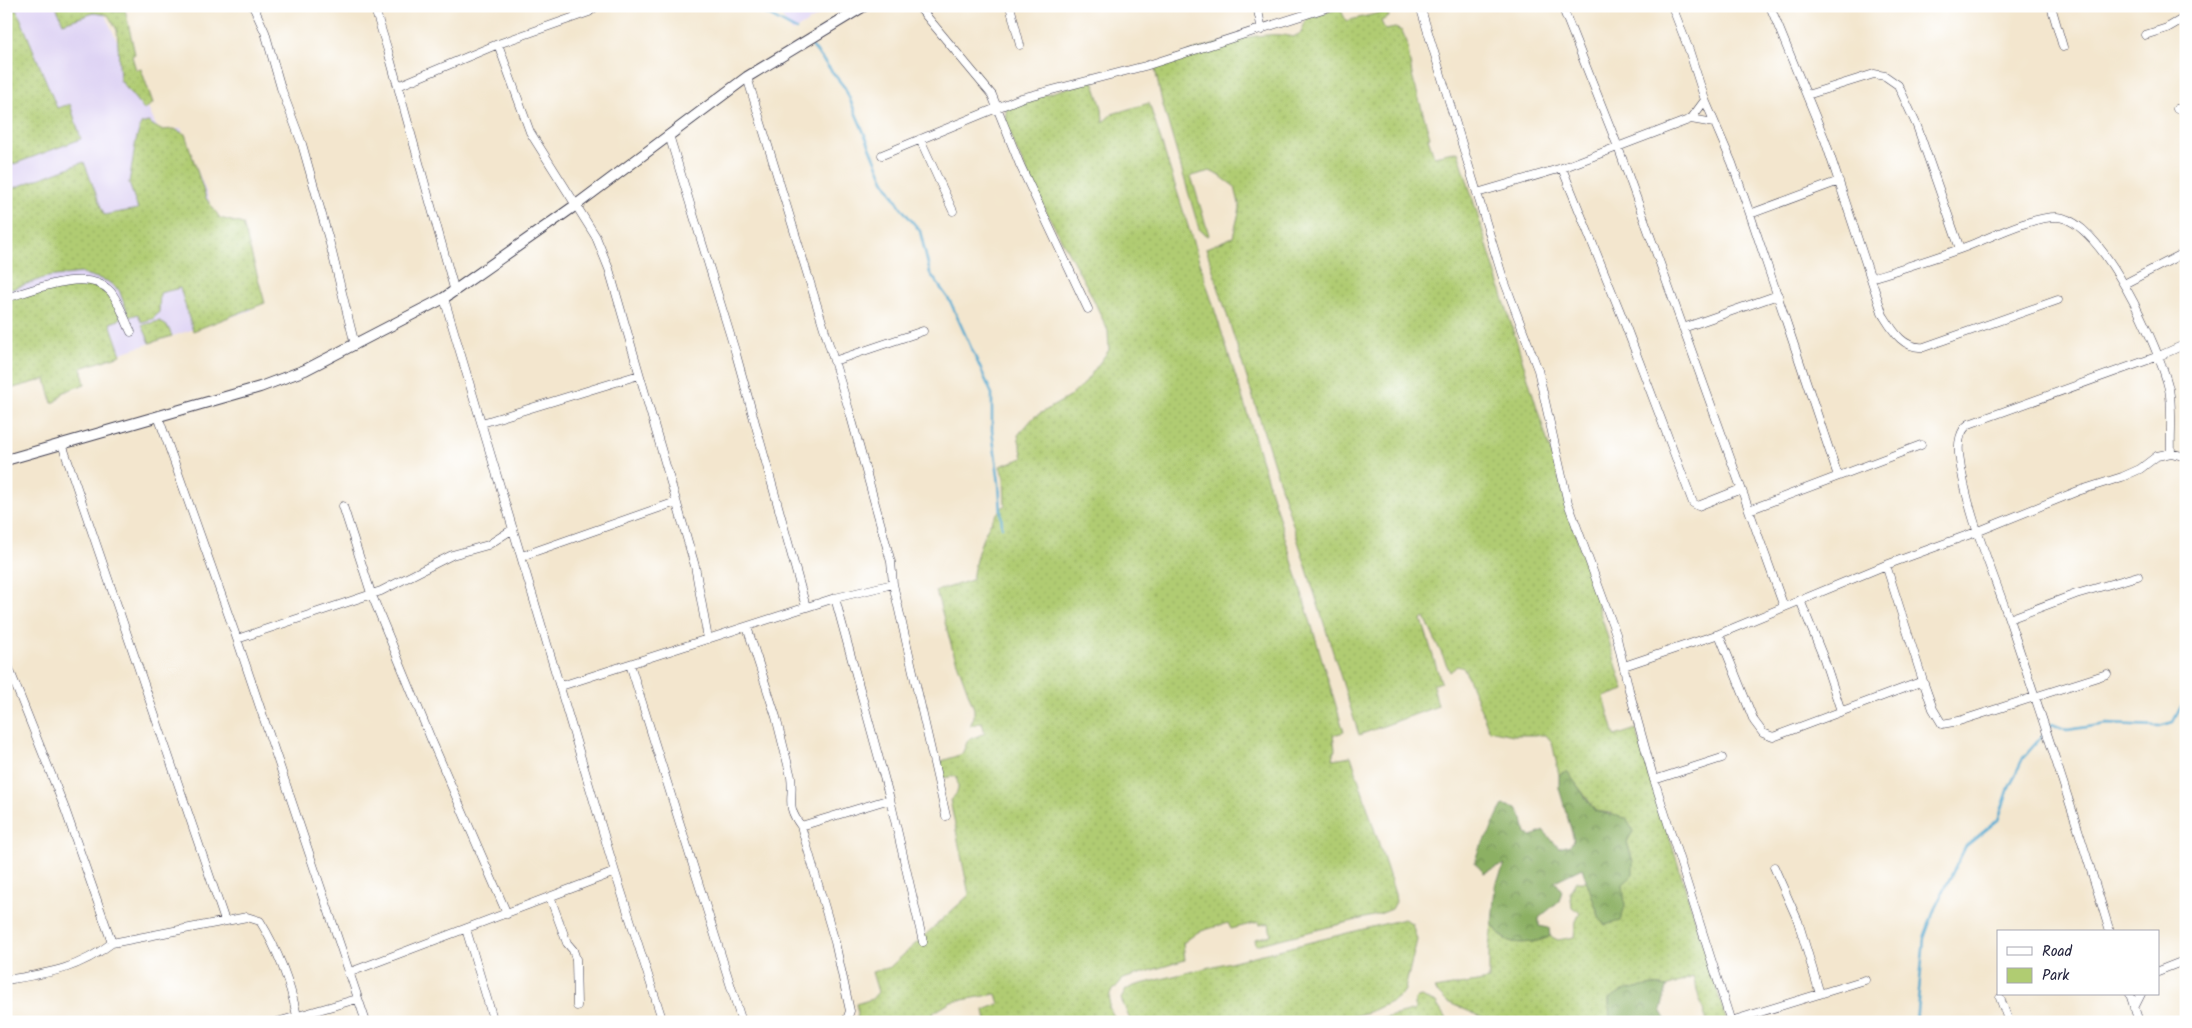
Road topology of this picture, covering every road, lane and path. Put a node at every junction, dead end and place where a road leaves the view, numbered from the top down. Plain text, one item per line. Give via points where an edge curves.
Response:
1 (253, 6) edge
2 (374, 6) edge
3 (596, 6) edge
4 (864, 6) edge
5 (918, 6) edge
6 (1010, 6) edge
7 (1257, 6) edge
8 (1332, 6) edge
9 (1420, 6) edge
10 (1562, 6) edge
11 (1672, 6) edge
12 (1770, 6) edge
13 (2051, 6) edge
14 (2186, 17) edge
15 (1262, 30) junction
16 (2144, 35) dead end
17 (498, 44) junction
18 (1020, 45) dead end
19 (2063, 47) dead end
20 (747, 77) junction
21 (398, 86) junction
22 (1807, 95) junction
23 (1705, 100) junction
24 (998, 107) junction
25 (2186, 107) edge
26 (2177, 109) dead end
27 (1691, 119) junction
28 (1714, 123) junction
29 (669, 135) junction
30 (920, 139) junction
31 (1618, 147) junction
32 (882, 155) dead end
33 (1562, 168) junction
34 (1839, 182) junction
35 (1477, 193) junction
36 (576, 205) junction
37 (953, 211) dead end
38 (1750, 214) junction
39 (1960, 249) junction
40 (2186, 252) edge
41 (1871, 278) junction
42 (2124, 284) junction
43 (456, 292) junction
44 (1778, 295) junction
45 (6, 298) edge
46 (444, 298) junction
47 (2058, 300) dead end
48 (1088, 309) dead end
49 (1683, 328) junction
50 (923, 331) dead end
51 (131, 332) dead end
52 (2186, 344) edge
53 (355, 345) junction
54 (2159, 356) junction
55 (834, 361) junction
56 (639, 375) junction
57 (158, 416) junction
58 (482, 424) junction
59 (62, 444) junction
60 (1921, 445) dead end
61 (2171, 453) junction
62 (2186, 457) edge
63 (6, 460) edge
64 (1838, 476) junction
65 (1741, 489) junction
66 (676, 502) junction
67 (343, 506) dead end
68 (1749, 510) junction
69 (514, 529) junction
70 (1979, 532) junction
71 (522, 556) junction
72 (1886, 564) junction
73 (2138, 576) dead end
74 (893, 584) junction
75 (371, 593) junction
76 (834, 598) junction
77 (1800, 600) junction
78 (806, 607) junction
79 (1784, 607) junction
80 (2009, 619) junction
81 (747, 627) junction
82 (1719, 634) junction
83 (237, 639) junction
84 (708, 639) junction
85 (6, 661) edge
86 (630, 664) junction
87 (1624, 666) junction
88 (2107, 674) dead end
89 (1923, 681) junction
90 (561, 686) junction
91 (2035, 698) junction
92 (1841, 711) junction
93 (1722, 758) dead end
94 (1654, 780) junction
95 (890, 799) junction
96 (946, 816) dead end
97 (801, 826) junction
98 (1774, 867) dead end
99 (615, 872) junction
100 (550, 897) junction
101 (506, 914) junction
102 (225, 920) junction
103 (466, 929) junction
104 (2109, 930) edge
105 (923, 942) dead end
106 (112, 943) junction
107 (2186, 960) edge
108 (2160, 971) edge
109 (348, 973) junction
110 (6, 980) edge
111 (1866, 980) dead end
112 (1820, 994) junction
113 (2131, 996) edge
114 (2140, 996) edge
115 (2000, 998) dead end
116 (357, 999) junction
117 (577, 1006) dead end
118 (2134, 1008) junction
119 (297, 1016) junction
120 (277, 1022) edge
121 (366, 1022) edge
122 (494, 1022) edge
123 (663, 1022) edge
124 (742, 1022) edge
125 (846, 1022) edge
126 (1731, 1022) edge
127 (2009, 1022) edge
128 (2139, 1022) edge

1 - 53 street via 265,32 302,144
2 - 21 street
3 - 17 street via 588,12
4 - 20 street
5 - 24 street via 983,83
6 - 18 street
7 - 15 street
8 - 15 street
9 - 35 street
10 - 31 street
11 - 23 street
12 - 22 street
13 - 19 street
14 - 16 street via 2167,28
15 - 24 street
17 - 21 street
17 - 36 street via 530,132
20 - 29 street
20 - 55 street
21 - 43 street
22 - 34 street
22 - 39 street via 1874,74 1891,79 1898,85 1917,126
23 - 27 street
23 - 28 street
24 - 30 street
24 - 48 street via 1020,165
25 - 26 street
27 - 28 street
27 - 31 street
28 - 38 street
29 - 36 street
29 - 78 street via 736,354
30 - 32 street
30 - 37 street
31 - 33 street
31 - 49 street
33 - 35 street
33 - 65 street via 1693,503 1698,506
34 - 38 street
34 - 41 street
35 - 87 street via 1502,275 1538,370 1568,503 1609,612
36 - 43 street
36 - 56 street via 596,237 609,269
38 - 44 street
39 - 41 street
39 - 42 street via 2040,219 2058,217 2077,224 2087,233
40 - 42 street
41 - 47 street via 1883,314 1893,331 1914,348
42 - 54 street
43 - 46 street
44 - 49 street
44 - 64 street
45 - 51 street via 60,281 97,283 110,291
46 - 53 street
46 - 58 street
49 - 65 street
50 - 55 street
52 - 54 street
53 - 57 street via 305,370 260,387
54 - 61 street via 2170,397
54 - 70 street via 1964,427 1958,452 1968,502
55 - 74 street via 891,562
56 - 58 street
56 - 66 street
57 - 59 street
57 - 83 street
58 - 69 street
59 - 63 street
59 - 102 street
60 - 64 street
61 - 62 street
61 - 70 street via 2157,456 2128,475 2078,491
64 - 68 street
65 - 68 street
66 - 71 street
66 - 84 street via 697,574
67 - 75 street
68 - 79 street
69 - 71 street
69 - 75 street via 488,545 452,555 407,579
70 - 72 street
70 - 80 street
71 - 90 street
72 - 77 street
72 - 89 street
73 - 80 street via 2076,594
74 - 76 street
74 - 96 street
75 - 83 street
75 - 101 street
76 - 78 street
76 - 95 street
77 - 79 street
77 - 92 street
78 - 81 street
79 - 82 street
80 - 91 street
81 - 84 street
81 - 97 street via 776,717 791,777 790,800 794,816
82 - 87 street
82 - 92 street via 1754,721 1763,733 1778,736
83 - 109 street
84 - 86 street
85 - 106 street via 65,809
86 - 90 street
86 - 124 street
87 - 94 street
88 - 91 street
89 - 91 street via 1942,724
89 - 92 street
90 - 99 street
91 - 104 street
93 - 94 street
94 - 126 street
95 - 97 street
95 - 105 street
97 - 125 street via 835,942 850,1011
98 - 112 street via 1800,929
99 - 100 street
99 - 123 street
100 - 101 street
100 - 117 street via 576,959
101 - 103 street
102 - 106 street
102 - 119 street via 247,917 260,921 282,962
103 - 109 street
103 - 122 street
106 - 110 street via 60,971
107 - 108 street
109 - 116 street
111 - 112 street
112 - 126 street
113 - 118 street
114 - 118 street
115 - 127 street
116 - 119 street
116 - 121 street
118 - 128 street
119 - 120 street

